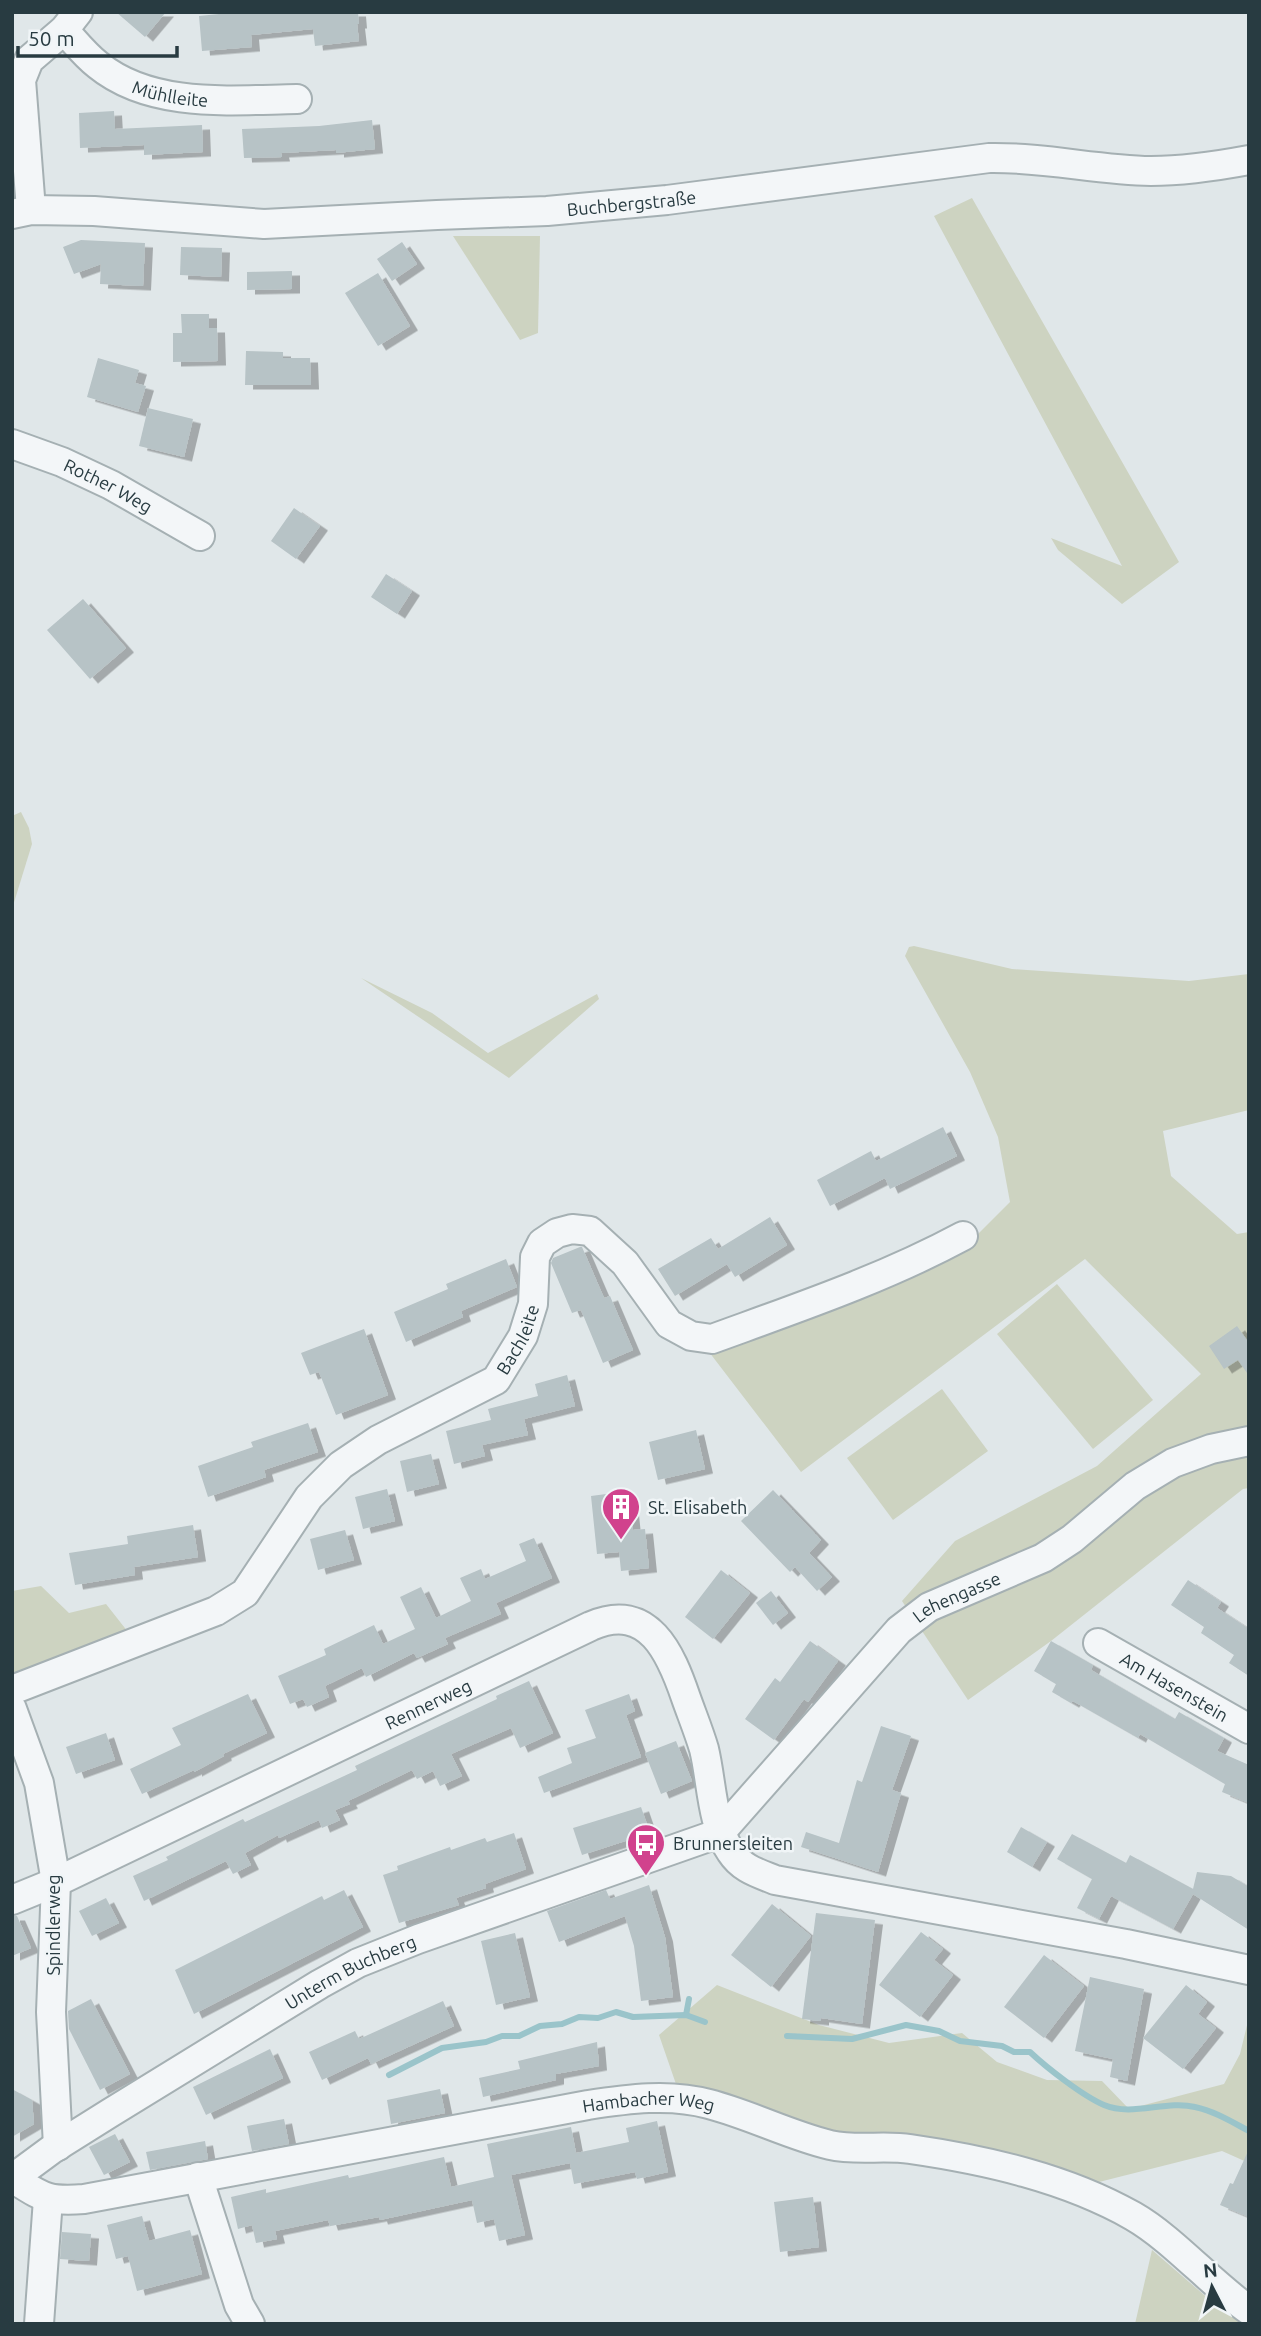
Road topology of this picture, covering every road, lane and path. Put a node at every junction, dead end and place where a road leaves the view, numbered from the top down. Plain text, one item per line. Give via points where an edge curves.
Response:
1 (71, 21) edge
2 (297, 99) dead end
3 (1249, 160) edge
4 (22, 212) edge
5 (12, 444) edge
6 (200, 536) dead end
7 (963, 1236) dead end
8 (1249, 1441) edge
9 (1098, 1643) dead end
10 (12, 1690) edge
11 (12, 1709) edge
12 (1249, 1729) edge
13 (720, 1833) junction
14 (56, 1882) junction
15 (12, 1900) edge
16 (1249, 1970) edge
17 (58, 2146) junction
18 (198, 2177) junction
19 (13, 2178) edge
20 (48, 2199) junction
21 (1249, 2310) edge
22 (39, 2324) edge
23 (250, 2324) edge

1 - 2 street, Mühlleite via 98,66 130,83 170,96 203,100
1 - 4 street, Mühlleite via 29,60 21,80
3 - 4 street, Buchbergstraße via 1151,171 1025,157 989,158 548,211 264,224 94,211
5 - 6 street, Rother Weg via 62,461
7 - 10 street, Bachleite via 844,1292 712,1339 691,1336 669,1324 625,1263 590,1231 557,1233 542,1243 535,1257 533,1304 523,1336 496,1380 378,1440 341,1465 309,1497 246,1593 216,1611
8 - 13 street, Lehengasse via 1173,1463 1135,1486 1043,1558 929,1607 899,1630
9 - 12 street, Am Hasenstein
11 - 14 street, Spindlerweg via 39,1783
13 - 14 street, Rennerweg via 704,1749 673,1661 652,1634 616,1619 591,1626
13 - 16 street via 739,1862 775,1880
13 - 17 street, Unterm Buchberg via 358,1963
14 - 15 street, Rennerweg
14 - 17 street, Spindlerweg via 51,2012
17 - 19 street, Unterm Buchberg
18 - 20 street, Hambacher Weg via 84,2199
18 - 21 street, Hambacher Weg via 588,2105 675,2098 708,2103 841,2148 906,2148 981,2161 1098,2198 1136,2217
18 - 23 street via 239,2305
19 - 20 street, Hambacher Weg
20 - 22 street

